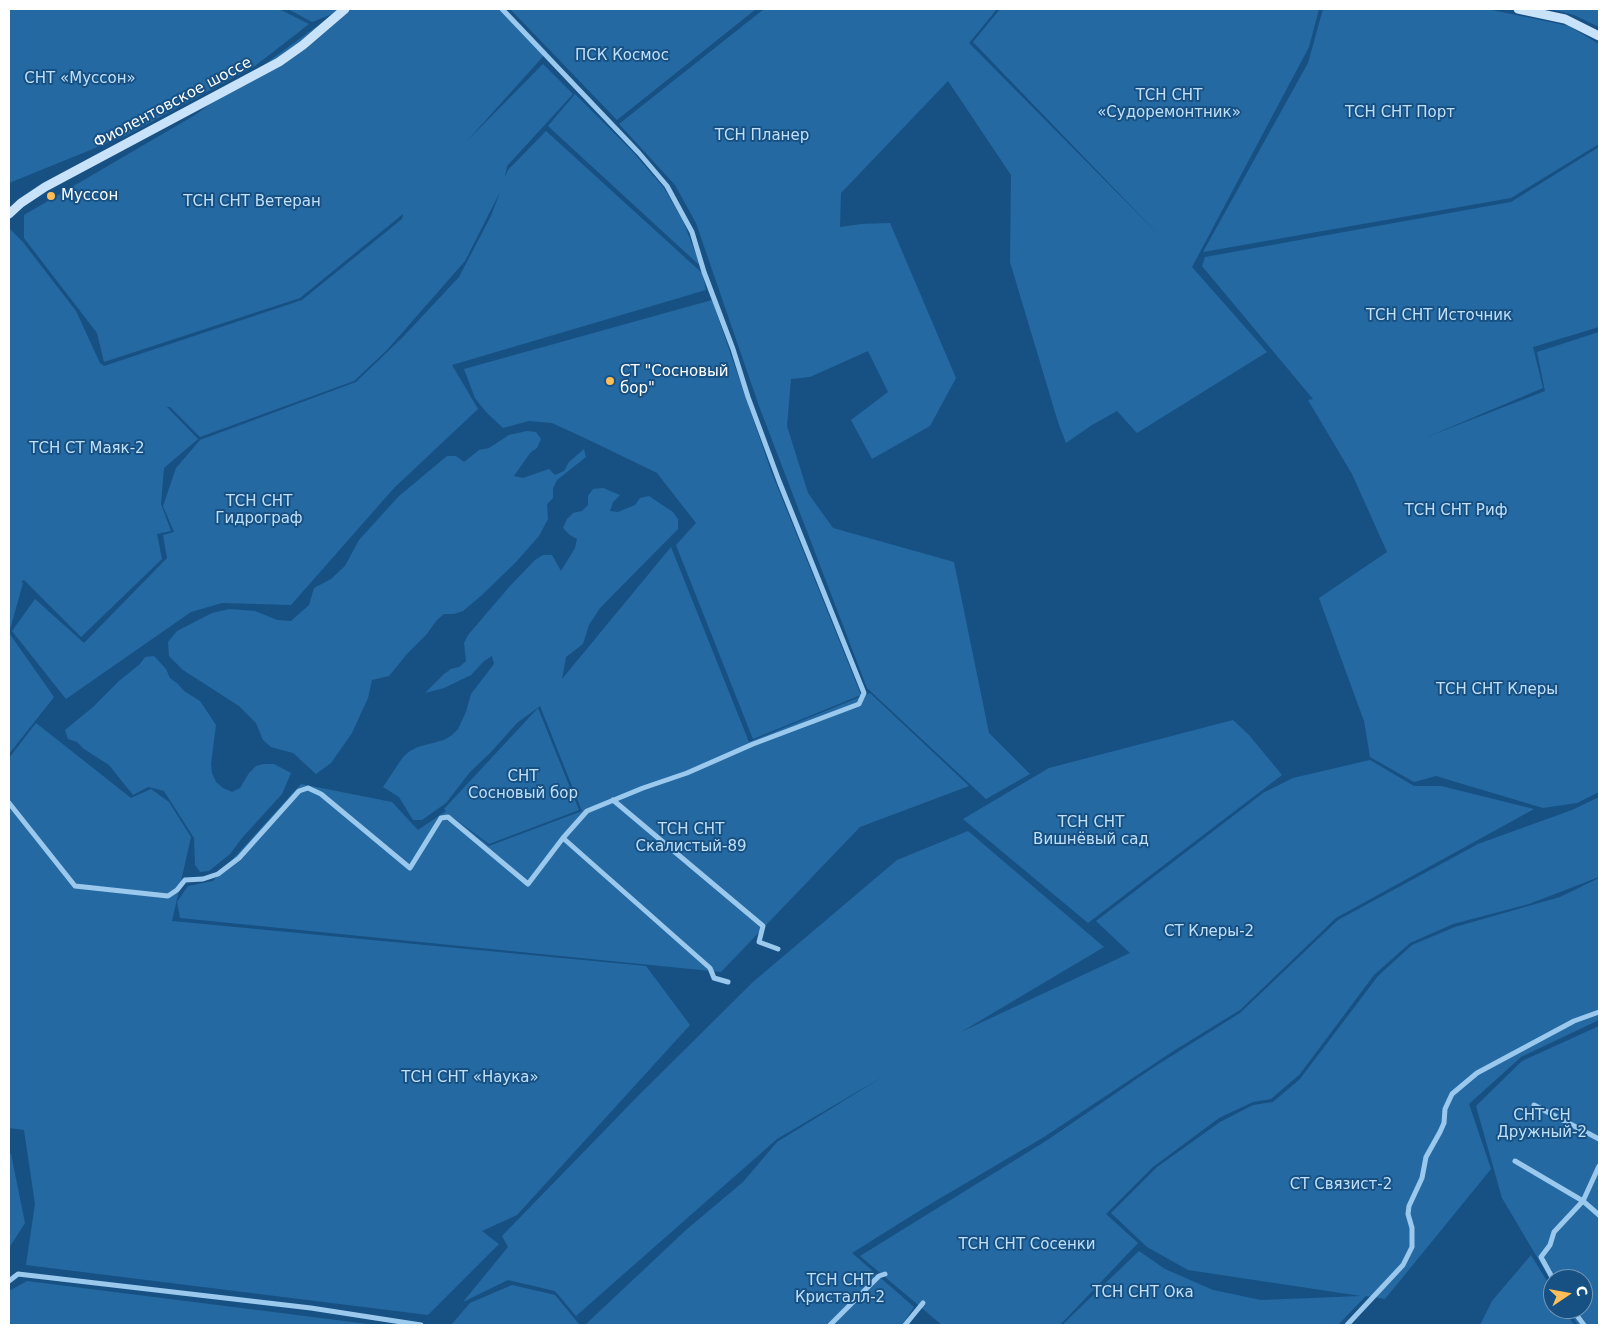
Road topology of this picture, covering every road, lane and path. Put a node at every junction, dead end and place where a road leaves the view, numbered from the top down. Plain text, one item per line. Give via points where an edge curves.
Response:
1 (345, 9) edge
2 (502, 9) edge
3 (1518, 9) edge
4 (1532, 10) edge
5 (1599, 36) edge
6 (9, 214) edge
7 (613, 800) junction
8 (9, 803) edge
9 (563, 838) junction
10 (778, 949) dead end
11 (728, 982) dead end
12 (1599, 1012) edge
13 (1534, 1105) dead end
14 (1599, 1139) edge
15 (1515, 1161) dead end
16 (1599, 1166) edge
17 (1583, 1201) junction
18 (1599, 1215) edge
19 (1548, 1269) edge
20 (885, 1274) dead end
21 (9, 1281) edge
22 (924, 1303) dead end
23 (421, 1325) edge
24 (830, 1325) edge
25 (905, 1325) edge
26 (1348, 1325) edge

1 - 6 main road, Фиолентовское шоссе via 279,62 45,187
2 - 7 street via 639,153 667,186 692,232 779,481 864,693 859,704
3 - 4 main road
4 - 5 main road via 1565,19
7 - 9 street via 586,811
7 - 10 street via 763,926 759,942
8 - 9 street via 75,886 168,896 185,880 218,874 240,858 299,791 308,788 321,794 410,868 441,818 448,817 528,884
9 - 11 street via 710,968 714,978
12 - 26 street via 1574,1021 1477,1073 1452,1094 1445,1109 1444,1123 1426,1157 1422,1178 1409,1206 1412,1247 1403,1265
13 - 14 street
15 - 17 street
16 - 17 street
17 - 18 street
17 - 19 street via 1554,1232 1541,1257
20 - 24 street via 879,1276
21 - 23 street via 18,1274 311,1308
22 - 25 street

